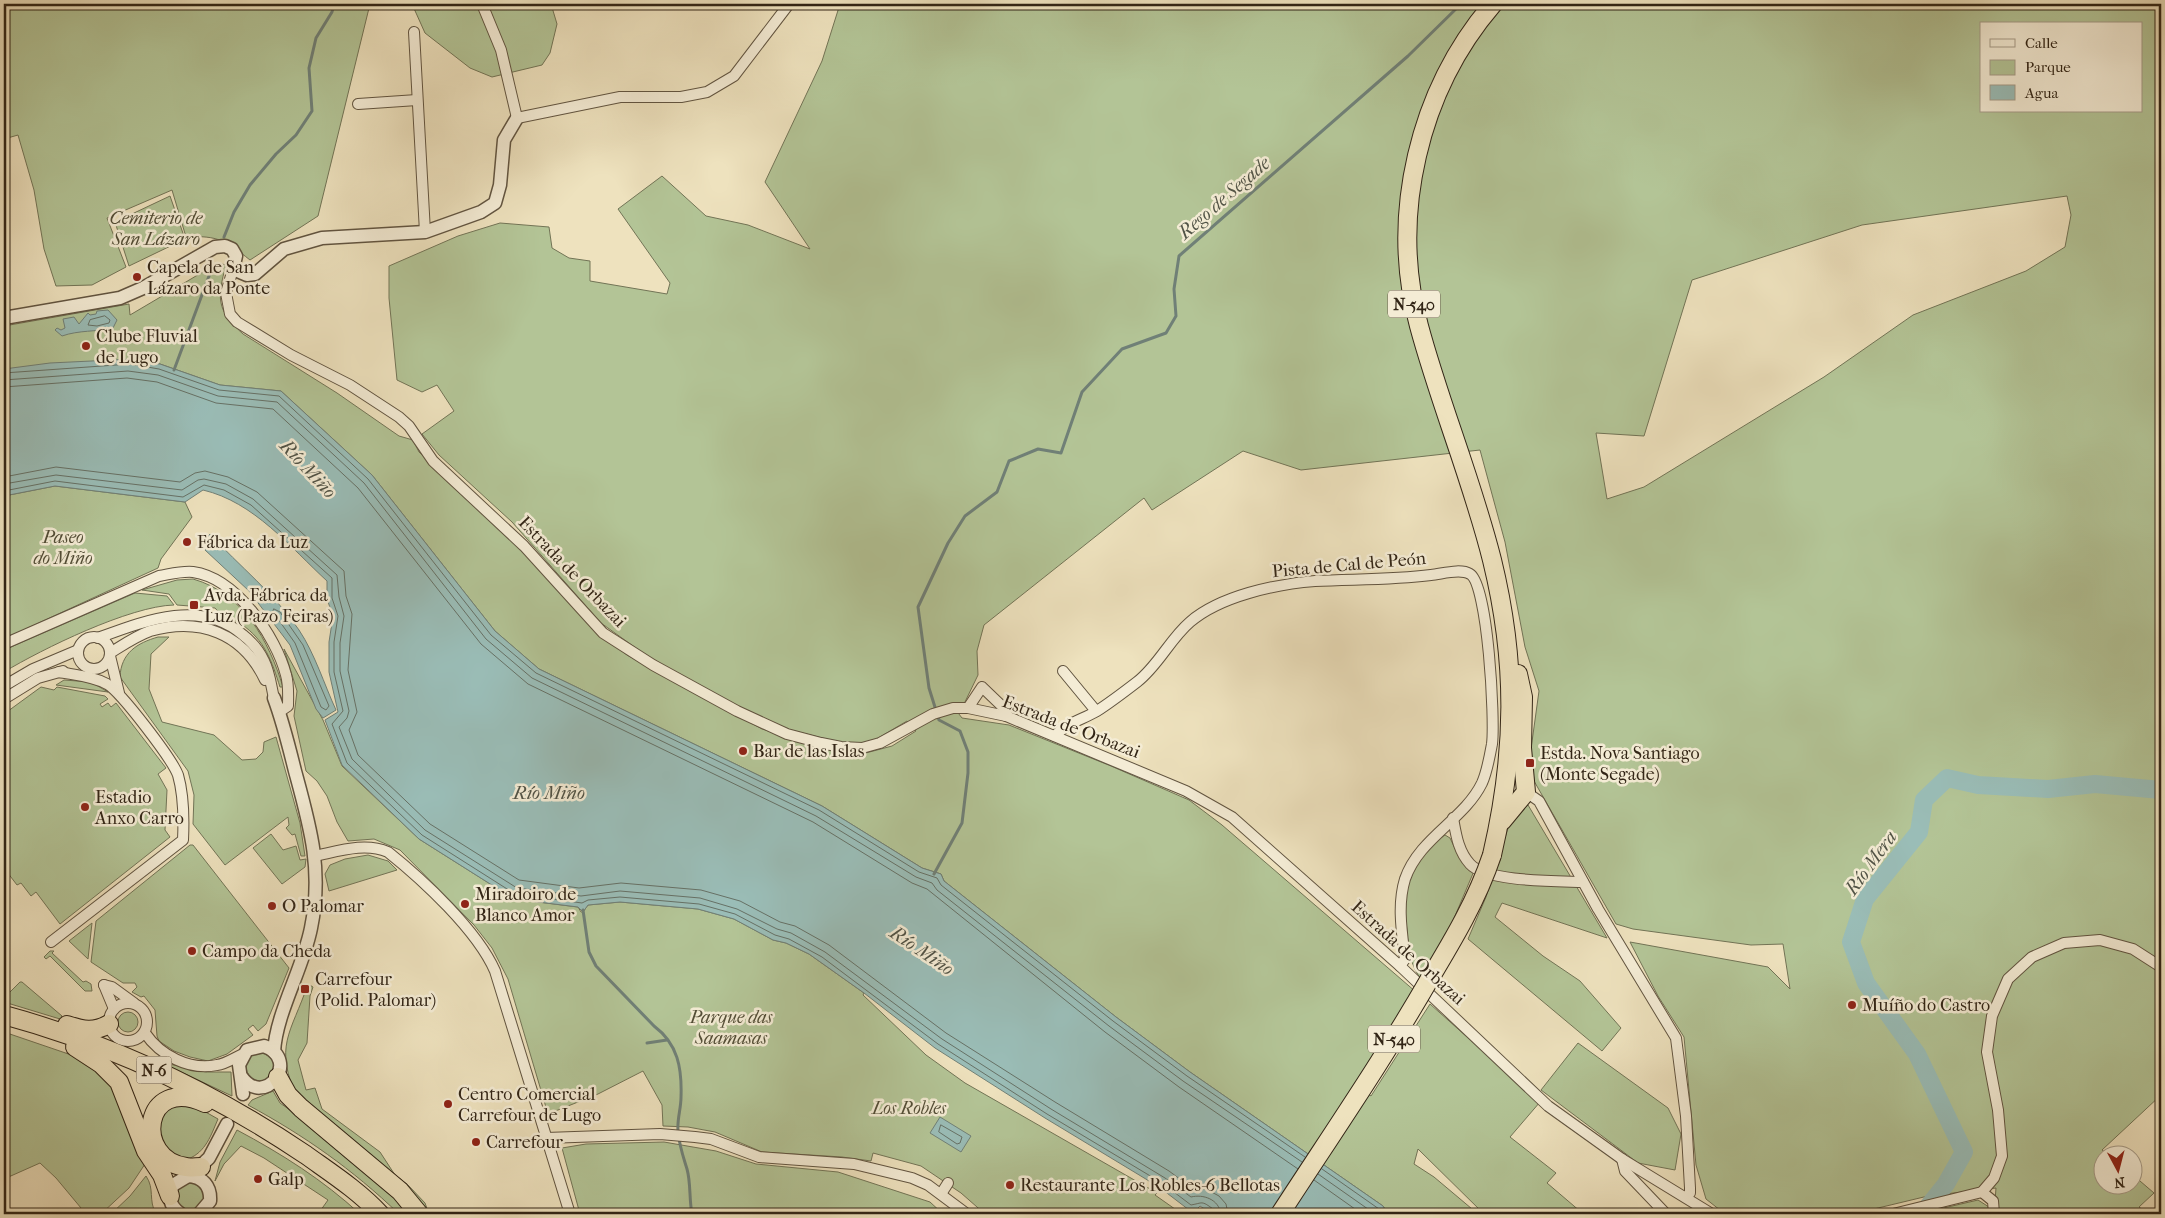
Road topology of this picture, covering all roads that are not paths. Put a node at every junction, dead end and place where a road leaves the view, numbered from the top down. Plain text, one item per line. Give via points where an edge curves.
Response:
1 (482, 4) edge
2 (789, 4) edge
3 (1493, 4) edge
4 (414, 32) dead end
5 (417, 100) junction
6 (358, 104) dead end
7 (517, 118) junction
8 (425, 232) junction
9 (232, 269) junction
10 (4, 318) edge
11 (1503, 613) junction
12 (1485, 614) junction
13 (98, 638) junction
14 (4, 644) edge
15 (78, 650) junction
16 (110, 655) junction
17 (1510, 658) junction
18 (83, 666) junction
19 (1063, 671) dead end
20 (59, 672) junction
21 (4, 686) edge
22 (118, 693) junction
23 (274, 698) junction
24 (4, 699) edge
25 (968, 708) junction
26 (1096, 711) junction
27 (279, 712) junction
28 (1006, 716) junction
29 (1055, 736) junction
30 (1511, 742) junction
31 (1492, 743) junction
32 (1526, 792) junction
33 (1453, 818) junction
34 (1499, 825) junction
35 (315, 856) junction
36 (1583, 882) junction
37 (52, 942) dead end
38 (1400, 966) junction
39 (2161, 968) edge
40 (137, 1005) junction
41 (4, 1008) edge
42 (4, 1015) edge
43 (111, 1016) junction
44 (279, 1024) junction
45 (61, 1033) junction
46 (145, 1033) junction
47 (258, 1046) junction
48 (274, 1052) junction
49 (243, 1054) junction
50 (241, 1076) junction
51 (278, 1077) junction
52 (256, 1087) junction
53 (244, 1116) junction
54 (227, 1124) dead end
55 (546, 1138) junction
56 (1622, 1159) junction
57 (199, 1167) junction
58 (206, 1184) junction
59 (948, 1184) dead end
60 (1982, 1192) junction
61 (941, 1194) junction
62 (170, 1196) junction
63 (1686, 1197) junction
64 (210, 1201) junction
65 (181, 1214) edge
66 (200, 1214) edge
67 (216, 1214) edge
68 (380, 1214) edge
69 (419, 1214) edge
70 (570, 1214) edge
71 (967, 1214) edge
72 (1280, 1214) edge
73 (1666, 1214) edge
74 (1712, 1214) edge
75 (1893, 1214) edge
76 (1994, 1214) edge

1 - 7 street via 501,50
2 - 7 street via 734,76 707,92 681,97 620,97
3 - 11 highway, N-540 via 1454,59 1435,97 1410,183 1408,237 1409,274 1418,324 1492,558
4 - 5 street
5 - 6 street
5 - 8 street
7 - 8 street via 504,140 500,186 495,203 481,212
8 - 9 street via 322,238 284,249 255,274
9 - 10 street via 236,256 232,249 215,247 120,298
9 - 25 street, Estrada de Orbazai via 226,292 230,314 237,322 350,385 399,417 433,461 517,539 603,633 690,686 787,734 841,747 862,748 880,743 933,714 953,708
11 - 12 street
11 - 17 highway, N-540
12 - 26 street, Pista de Cal de Peón via 1478,582 1470,574 1457,572 1406,578 1286,583 1209,609 1189,622 1140,680
12 - 31 street via 1492,689
13 - 15 street via 88,639
13 - 16 street via 107,644
13 - 23 street via 134,624 173,616 220,620 254,644 266,666
14 - 27 street via 159,576 179,572 204,575 214,578 235,594 273,643 288,684 288,706
15 - 18 street
15 - 21 street via 33,669
16 - 18 street via 101,668
16 - 22 street
16 - 23 street via 149,632 176,627 211,630 244,647 260,668
17 - 30 highway, N-540
17 - 32 highway via 1519,676 1523,697 1522,748
18 - 20 street
19 - 26 street
20 - 22 street via 92,677
20 - 24 street via 38,678
22 - 37 street via 177,774 183,809 183,840
23 - 27 street
25 - 28 street, Estrada de Orbazai
25 - 28 street via 982,687 1007,711
26 - 29 street, Pista de Cal de Peón
27 - 35 street via 313,836
28 - 29 street, Estrada de Orbazai
29 - 38 street, Estrada de Orbazai via 1186,791 1232,817
30 - 31 street
30 - 34 highway, N-540
31 - 33 street via 1483,781 1471,800
32 - 34 highway
32 - 36 street via 1539,801
33 - 36 street via 1459,848 1471,866 1502,877
33 - 38 street via 1417,855 1405,879 1400,904 1405,959
34 - 72 highway, N-540, bridge via 1484,878 1464,919 1408,1018
35 - 44 street via 316,886 311,928 302,964
35 - 55 street via 360,847 388,852 406,866 472,935 495,970
36 - 63 street via 1676,1038 1687,1125 1690,1193
38 - 56 street, Estrada de Orbazai via 1548,1106
39 - 60 street via 2134,949 2100,940 2064,943 2032,957 2008,979 1992,1016 1987,1052 1998,1110 2002,1156 1994,1178
40 - 43 street via 125,1003
40 - 43 street via 104,985
40 - 46 street via 146,1014
41 - 43 highway via 87,1031 96,1031
42 - 45 highway, N-6
43 - 46 street via 113,1035 123,1041 135,1040
44 - 47 street
44 - 48 street
45 - 53 highway, N-6 via 168,1076
45 - 62 highway via 67,1042 101,1064 119,1082 146,1151 162,1175
46 - 49 street via 162,1052 194,1065 218,1065
47 - 48 street
47 - 49 street
48 - 51 street via 280,1064
49 - 50 street via 239,1065
50 - 52 street
50 - 52 street via 242,1096
51 - 52 street via 268,1085
51 - 69 highway via 288,1096 400,1191
53 - 57 highway via 221,1112 191,1098 172,1097 160,1105 150,1127 154,1143 175,1164
53 - 68 highway, N-6 via 326,1170
54 - 57 street
55 - 61 street via 694,1136 712,1139 760,1158 799,1159 871,1168 912,1178
55 - 70 street
56 - 63 street, Estrada de Orbazai
56 - 73 street via 1625,1171
57 - 58 street
57 - 58 street via 195,1177
57 - 62 street via 177,1181 170,1190
58 - 64 street
59 - 61 street
60 - 75 street
60 - 76 street via 1993,1201
61 - 71 street
62 - 65 street via 174,1209
63 - 74 street, Estrada de Orbazai
64 - 66 street
64 - 67 street

